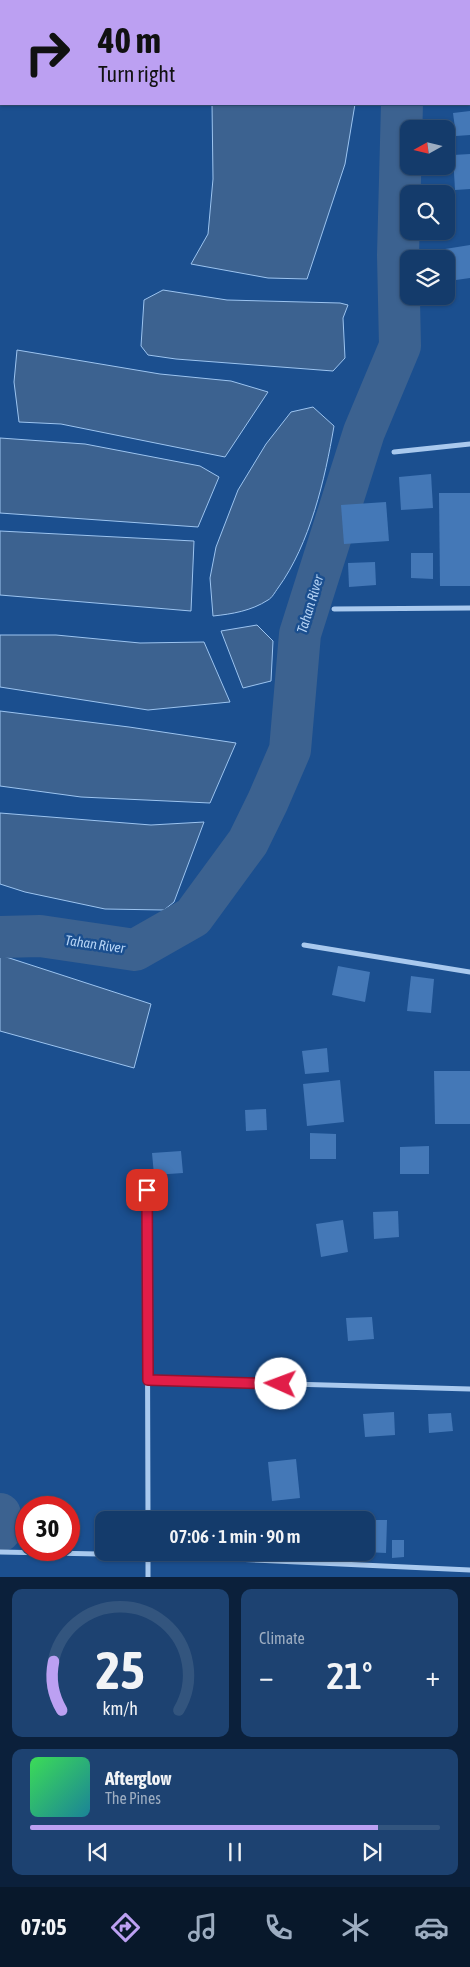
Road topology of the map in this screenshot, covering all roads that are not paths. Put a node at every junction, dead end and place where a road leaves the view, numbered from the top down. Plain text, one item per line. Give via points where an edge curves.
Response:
1 (470, 444) edge
2 (394, 452) dead end
3 (470, 608) edge
4 (334, 609) dead end
5 (304, 945) dead end
6 (470, 972) edge
7 (147, 1190) dead end
8 (148, 1380) junction
9 (470, 1389) edge
10 (148, 1511) edge
11 (0, 1552) edge
12 (95, 1553) edge
13 (148, 1561) edge
14 (289, 1561) edge
15 (470, 1570) edge
16 (148, 1577) edge

1 - 2 street
3 - 4 street
5 - 6 street
7 - 8 street
8 - 9 street
8 - 10 street
11 - 12 street
13 - 16 street
14 - 15 street

